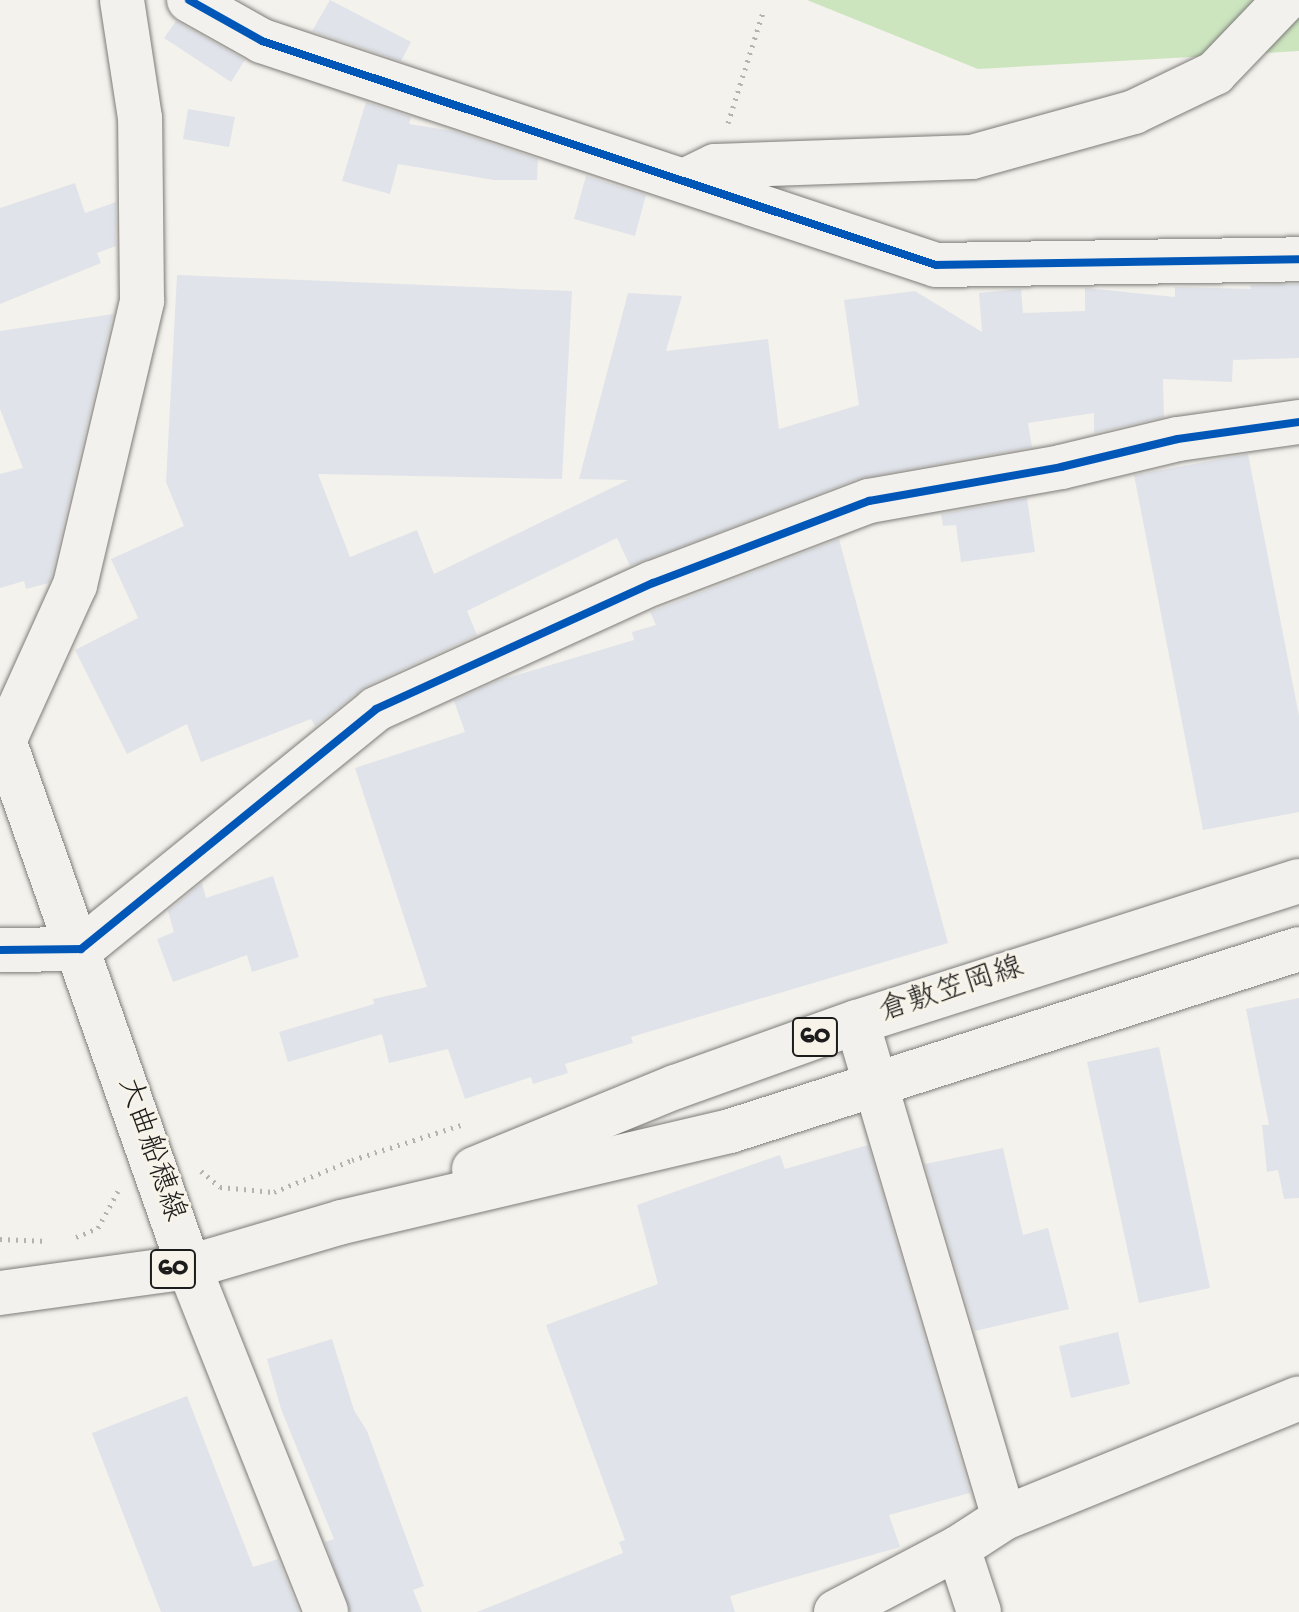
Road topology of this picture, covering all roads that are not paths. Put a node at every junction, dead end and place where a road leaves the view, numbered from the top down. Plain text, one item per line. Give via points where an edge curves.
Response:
1 (122, 0) edge
2 (189, 0) edge
3 (1285, 0) edge
4 (700, 173) junction
5 (1299, 259) edge
6 (1299, 422) edge
7 (3, 733) edge
8 (1299, 881) edge
9 (81, 949) junction
10 (1299, 949) edge
11 (0, 950) edge
12 (857, 1022) junction
13 (877, 1082) junction
14 (342, 1222) junction
15 (189, 1267) junction
16 (0, 1293) edge
17 (1299, 1398) edge
18 (1004, 1518) junction
19 (958, 1548) junction
20 (326, 1612) edge
21 (836, 1612) edge
22 (979, 1612) edge

1 - 7 street via 140,118 142,301 75,585
2 - 4 street via 262,41
3 - 4 street via 1215,73 1134,112 972,157
4 - 5 street via 936,265
6 - 9 street via 1178,439 1061,467 869,501 653,583 376,709
7 - 9 street, 大曲船穂線
8 - 12 street, 倉敷笠岡線 / 60
9 - 11 street
9 - 15 street, 大曲船穂線
10 - 13 street, 倉敷笠岡線 / 60
12 - 13 street
12 - 14 street, 倉敷笠岡線 / 60 via 675,1087
13 - 14 street, 倉敷笠岡線 / 60 via 730,1131
13 - 18 street
14 - 15 street, 倉敷笠岡線 / 60
15 - 16 street, 倉敷笠岡線 / 60
15 - 20 street, 大曲船穂線
17 - 18 street
18 - 19 street
19 - 21 street
19 - 22 street

